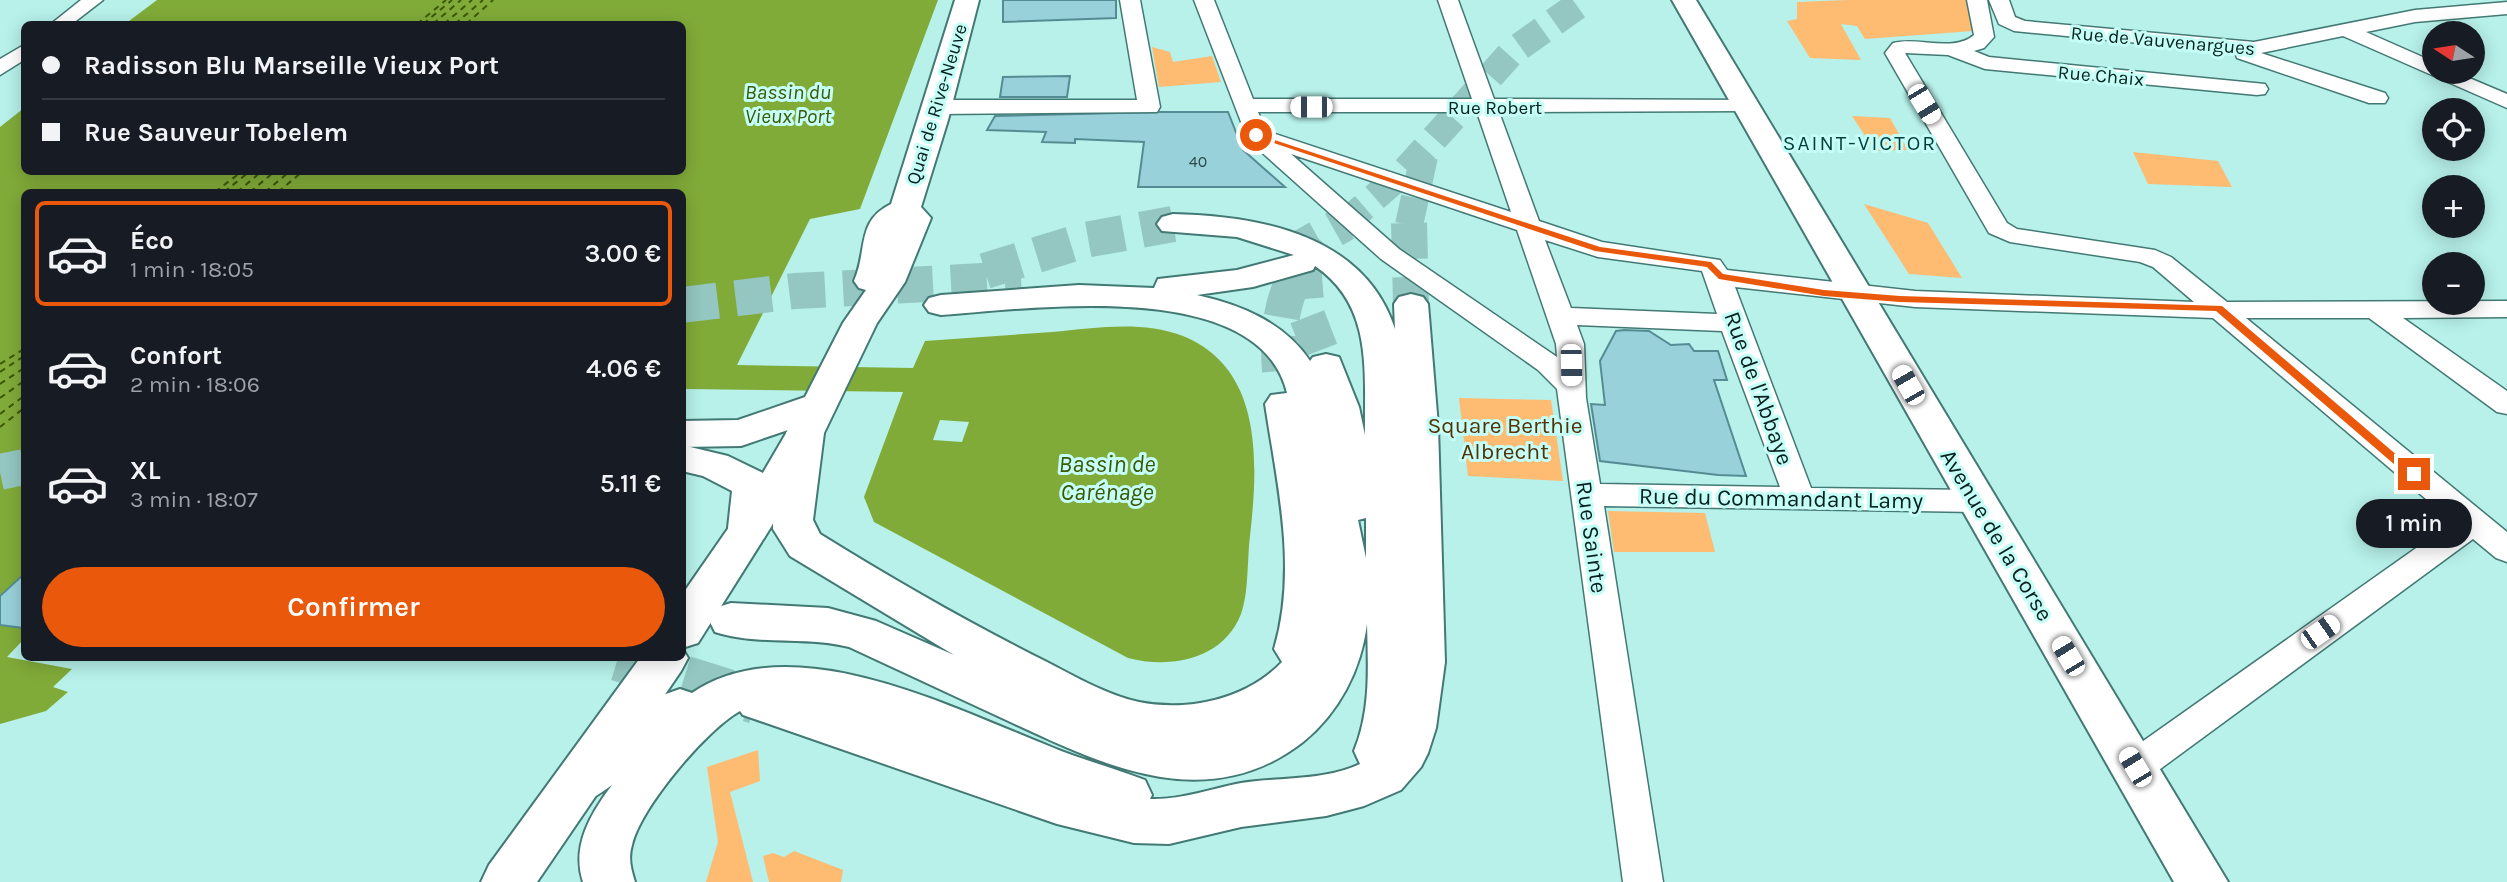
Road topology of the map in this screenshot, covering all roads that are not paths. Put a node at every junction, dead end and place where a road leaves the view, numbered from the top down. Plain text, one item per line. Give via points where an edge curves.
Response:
1 (93, 0) edge
2 (967, 0) edge
3 (1130, 0) edge
4 (1204, 0) edge
5 (1448, 0) edge
6 (1684, 0) edge
7 (1977, 0) edge
8 (1999, 0) edge
9 (2507, 8) edge
10 (64, 21) edge
11 (2346, 30) junction
12 (2217, 45) junction
13 (1950, 48) junction
14 (21, 53) edge
15 (2422, 65) edge
16 (2, 66) edge
17 (2466, 84) edge
18 (2257, 89) dead end
19 (2377, 98) dead end
20 (2507, 102) edge
21 (1745, 105) junction
22 (1245, 106) junction
23 (937, 107) junction
24 (1486, 107) junction
25 (1256, 135) junction
26 (1173, 224) tunnel mouth
27 (1528, 226) junction
28 (1719, 276) junction
29 (1021, 279) tunnel mouth
30 (1856, 295) junction
31 (1053, 298) junction
32 (1412, 304) tunnel mouth
33 (941, 305) dead end
34 (2218, 309) junction
35 (2507, 309) edge
36 (2375, 310) junction
37 (1560, 316) junction
38 (1733, 323) junction
39 (1326, 365) tunnel mouth
40 (1280, 371) tunnel mouth
41 (1571, 386) junction
42 (2507, 405) edge
43 (812, 416) junction
44 (686, 434) edge
45 (1319, 450) junction
46 (686, 459) edge
47 (1586, 495) junction
48 (1800, 499) junction
49 (1976, 500) junction
50 (2472, 524) junction
51 (749, 528) junction
52 (2507, 550) edge
53 (731, 620) dead end
54 (686, 625) edge
55 (663, 661) edge
56 (1008, 664) junction
57 (759, 702) tunnel mouth
58 (1243, 710) junction
59 (947, 726) junction
60 (1287, 731) junction
61 (1115, 748) junction
62 (2135, 767) junction
63 (580, 781) junction
64 (1326, 795) junction
65 (1241, 805) junction
66 (519, 875) edge
67 (609, 882) edge
68 (1643, 882) edge
69 (2184, 882) edge
70 (2202, 882) edge

1 - 10 street
2 - 23 main road, Quai de Rive-Neuve
3 - 23 street via 1149,107
4 - 22 street
5 - 24 street, Rue Sainte
6 - 21 main road, Avenue de la Corse
7 - 13 street via 1984,37
8 - 12 street, Rue de Vauvenargues via 2006,20 2021,27
9 - 11 street, Rue de Vauvenargues via 2415,16
11 - 12 street, Rue de Vauvenargues via 2268,48
11 - 15 street
12 - 19 street
13 - 18 street, Rue Chaix via 1984,63
13 - 34 street via 1907,46 1895,53 1996,224 2010,235 2155,258
14 - 16 street
17 - 20 street
21 - 24 street, Rue Robert
21 - 30 main road, Avenue de la Corse
22 - 24 street, Rue Robert
22 - 25 street
23 - 43 main road, Quai de Rive-Neuve via 905,209 887,218 882,228 879,262 853,338
24 - 27 street, Rue Sainte
25 - 27 street
25 - 41 street via 1390,254 1533,353
26 - 64 main road via 1241,227 1315,253 1354,281 1371,304 1378,325 1390,714 1381,746 1368,764
27 - 28 street via 1598,249 1711,265
27 - 37 street, Rue Sainte
28 - 30 street
28 - 38 street, Rue de l'Abbaye
29 - 31 main road via 1189,274 1294,259 1261,276 1228,282
30 - 34 street
30 - 49 main road, Avenue de la Corse
31 - 33 main road
31 - 45 main road via 1180,300 1234,316 1259,330 1296,365 1307,387
32 - 64 main road via 1421,575 1422,662 1417,704 1404,753 1394,766 1364,785
34 - 36 street
34 - 50 street
35 - 36 street
36 - 42 street
37 - 38 street
37 - 41 street, Rue Sainte via 1570,344
38 - 48 street, Rue de l'Abbaye
39 - 60 main road via 1359,508 1362,620 1356,657 1345,684 1328,706
40 - 58 main road via 1304,551 1305,624 1285,671
41 - 47 street, Rue Sainte
43 - 44 main road via 741,433
43 - 51 main road
43 - 56 main road via 793,520 806,545
45 - 58 main road via 1327,569 1318,641 1308,665 1291,684
45 - 60 main road via 1343,546 1346,621 1342,649 1330,679
46 - 51 main road via 714,465 751,484 754,499
47 - 48 street, Rue du Commandant Lamy
47 - 68 street, Rue Sainte
48 - 49 street, Rue du Commandant Lamy
49 - 62 main road, Avenue de la Corse
50 - 52 street
50 - 62 street
51 - 54 main road
53 - 61 main road via 828,625 860,633
55 - 63 main road
56 - 58 main road via 1132,720 1188,725
56 - 61 main road
57 - 65 main road via 1058,802 1134,821 1169,822
59 - 63 main road via 886,693 837,674 804,668 764,669 713,686
59 - 65 main road via 1116,793
59 - 67 main road via 813,683 772,683 728,695 695,716 666,747 616,822 604,854
60 - 61 main road via 1240,753 1206,760 1157,760
62 - 70 main road, Avenue de la Corse
63 - 66 main road
64 - 65 main road
69 - 70 main road

